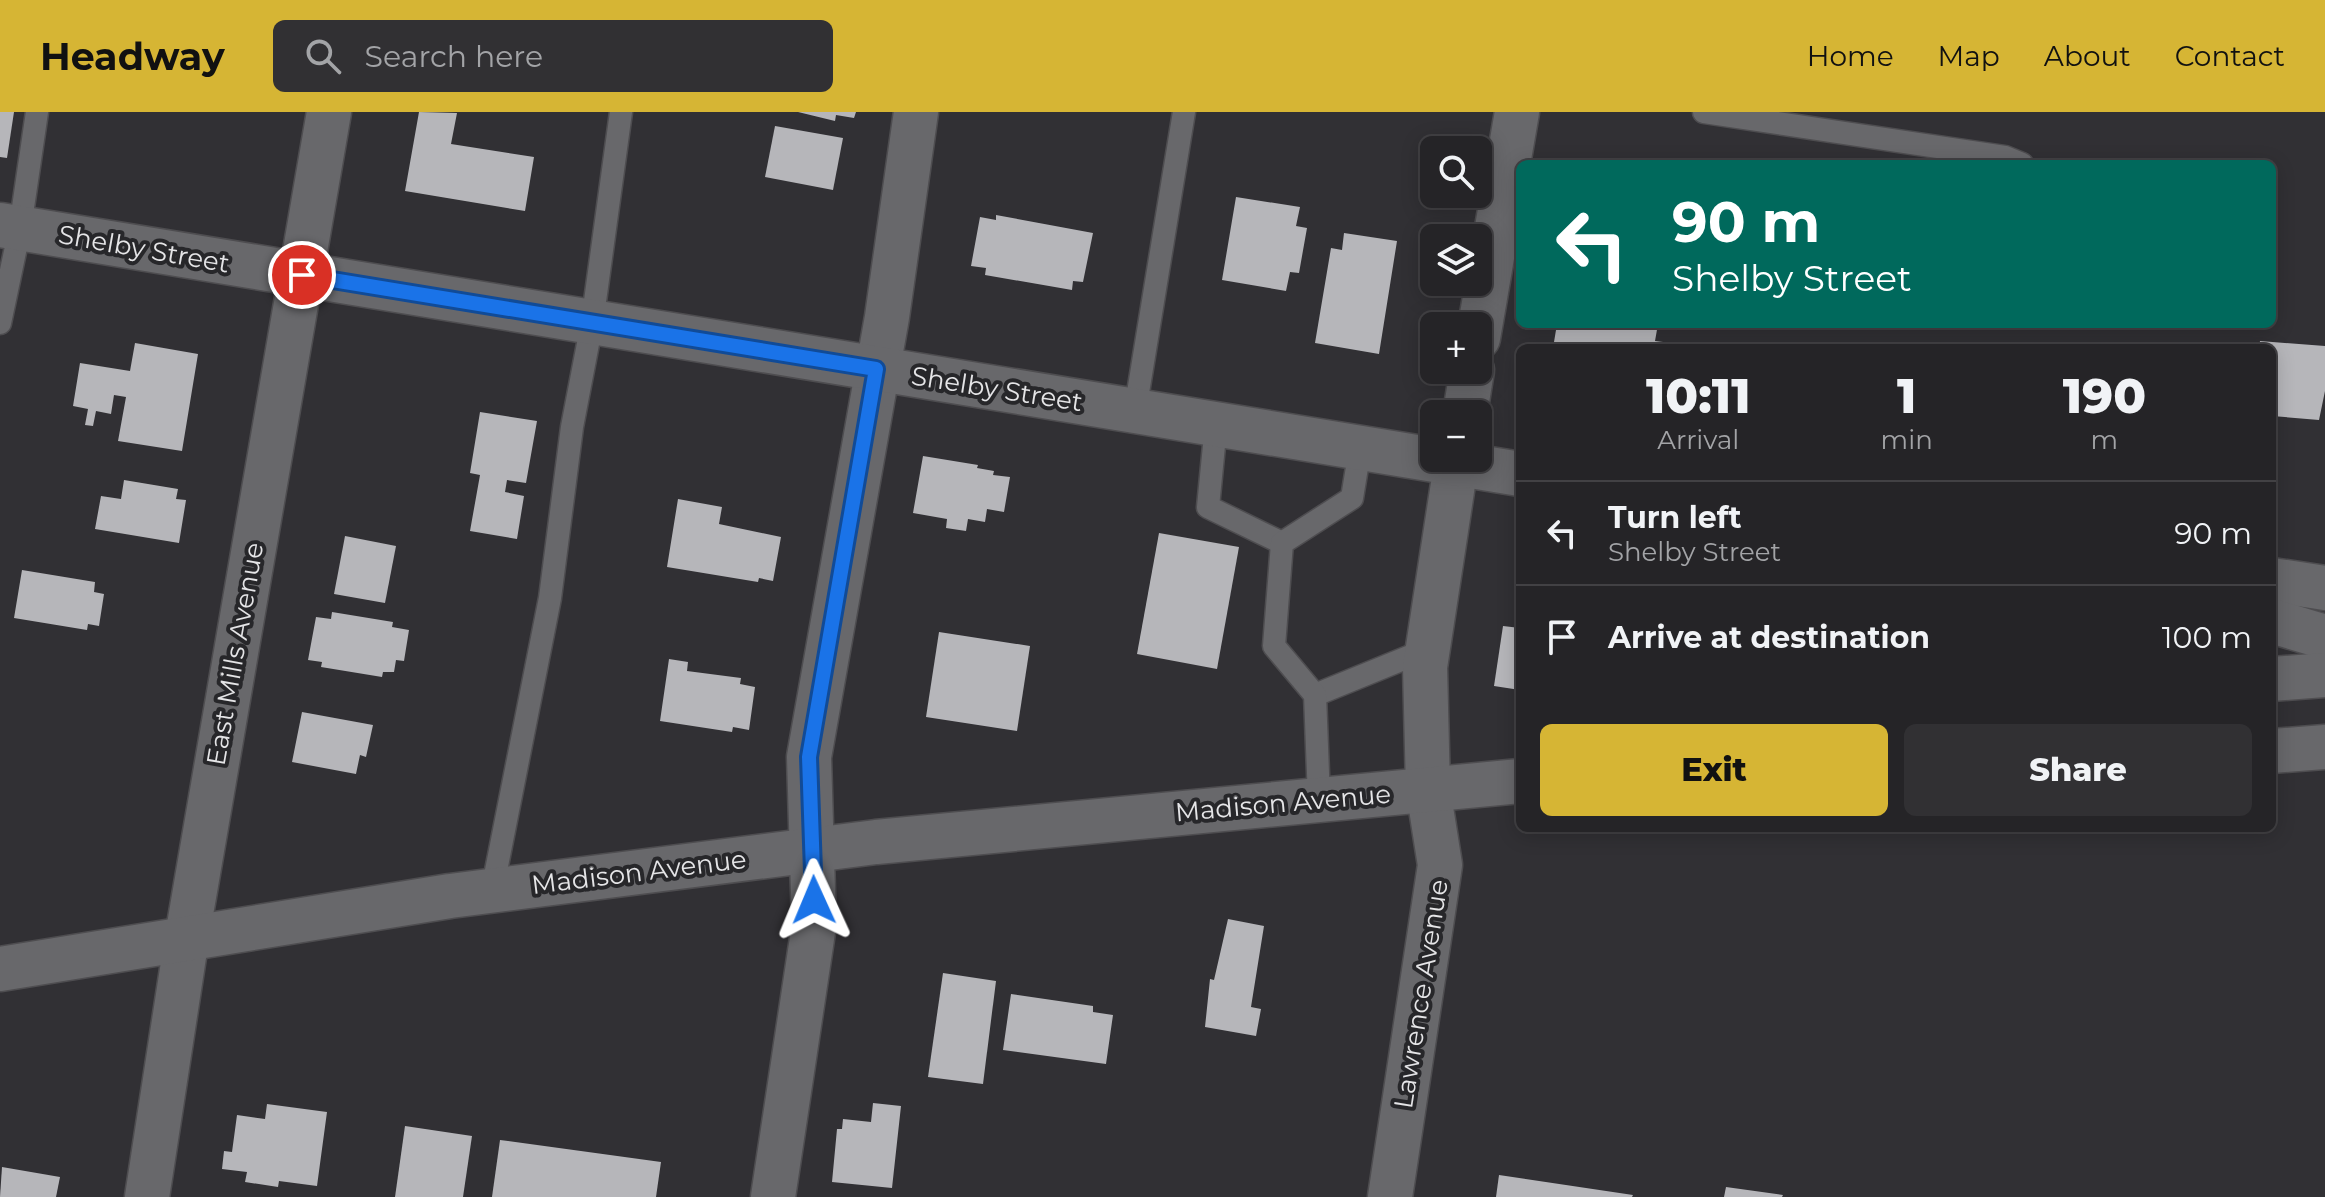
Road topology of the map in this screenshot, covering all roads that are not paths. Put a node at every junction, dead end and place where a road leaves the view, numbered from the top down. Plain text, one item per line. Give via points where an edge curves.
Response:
1 (37, 112) edge
2 (329, 112) edge
3 (621, 112) edge
4 (916, 112) edge
5 (1184, 112) edge
6 (1517, 112) edge
7 (1704, 112) edge
8 (2012, 160) edge
9 (10, 226) edge
10 (302, 275) junction
11 (1482, 312) edge
12 (0, 323) edge
13 (592, 323) junction
14 (876, 369) junction
15 (1135, 411) junction
16 (1216, 425) junction
17 (1360, 449) junction
18 (1420, 456) edge
19 (1492, 468) edge
20 (1455, 472) edge
21 (1516, 473) edge
22 (1282, 543) junction
23 (2276, 581) edge
24 (2325, 588) edge
25 (2276, 622) edge
26 (2325, 637) edge
27 (1428, 649) junction
28 (2325, 675) edge
29 (2276, 679) edge
30 (1315, 695) junction
31 (2325, 747) edge
32 (2276, 751) edge
33 (1516, 781) edge
34 (1428, 789) junction
35 (1319, 799) junction
36 (813, 850) junction
37 (492, 891) junction
38 (187, 937) junction
39 (0, 969) edge
40 (147, 1197) edge
41 (773, 1197) edge
42 (1390, 1197) edge

1 - 9 lane
2 - 10 main road, East Mills Avenue
3 - 13 lane
4 - 14 main road
5 - 15 lane
6 - 11 main road
7 - 8 lane
9 - 10 main road, Shelby Street
9 - 12 lane
10 - 13 main road, Shelby Street
10 - 38 main road, East Mills Avenue
13 - 14 main road, Shelby Street
13 - 37 lane via 572,427 550,598
14 - 15 main road, Shelby Street
14 - 36 main road via 809,757
15 - 16 main road, Shelby Street
16 - 17 main road, Shelby Street
16 - 22 lane via 1208,507
17 - 18 main road, Shelby Street
17 - 22 lane via 1352,498
19 - 21 main road, Shelby Street
20 - 27 main road, Lawrence Avenue
22 - 30 lane via 1274,646
23 - 24 main road
25 - 26 main road
27 - 30 lane
27 - 34 main road, Lawrence Avenue
28 - 29 main road
30 - 35 lane
31 - 32 main road
33 - 34 main road, Madison Avenue
34 - 35 main road, Madison Avenue
34 - 42 main road, Lawrence Avenue via 1440,865
35 - 36 main road, Madison Avenue
36 - 37 main road, Madison Avenue
36 - 41 main road via 814,925
37 - 38 main road, Madison Avenue
38 - 39 main road, Madison Avenue
38 - 40 main road, East Mills Avenue

